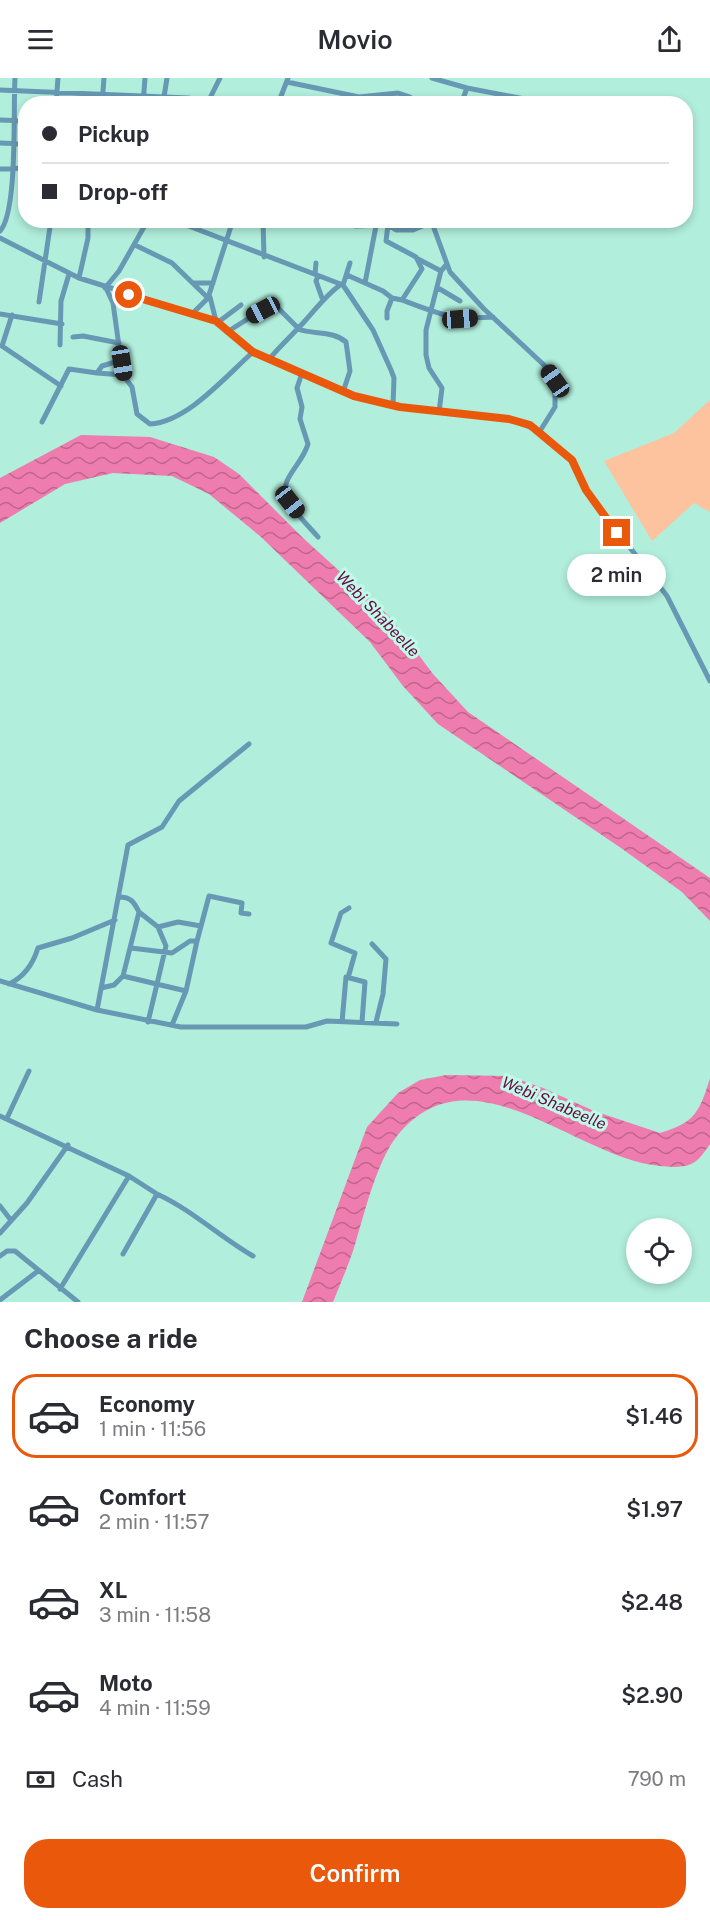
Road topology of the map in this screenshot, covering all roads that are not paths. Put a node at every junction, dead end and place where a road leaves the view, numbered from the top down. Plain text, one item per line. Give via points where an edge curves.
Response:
1 (15, 78) edge
2 (58, 78) edge
3 (104, 78) edge
4 (145, 78) edge
5 (167, 78) edge
6 (220, 78) edge
7 (436, 79) edge
8 (288, 80) edge
9 (466, 88) junction
10 (0, 90) edge
11 (14, 92) junction
12 (56, 92) junction
13 (104, 95) junction
14 (56, 96) edge
15 (112, 96) edge
16 (144, 96) edge
17 (164, 96) edge
18 (211, 96) edge
19 (281, 96) edge
20 (351, 96) edge
21 (375, 96) edge
22 (407, 96) edge
23 (464, 96) edge
24 (509, 96) edge
25 (0, 120) edge
26 (14, 121) junction
27 (18, 121) edge
28 (0, 143) edge
29 (12, 143) junction
30 (18, 143) edge
31 (0, 169) edge
32 (11, 169) junction
33 (18, 169) edge
34 (50, 228) edge
35 (88, 228) edge
36 (144, 228) edge
37 (192, 228) edge
38 (230, 228) edge
39 (263, 228) edge
40 (376, 228) edge
41 (388, 228) edge
42 (393, 228) edge
43 (418, 228) edge
44 (435, 228) edge
45 (0, 231) edge
46 (0, 238) edge
47 (226, 242) junction
48 (135, 245) junction
49 (264, 257) junction
50 (418, 259) junction
51 (46, 263) junction
52 (316, 263) dead end
53 (350, 263) dead end
54 (447, 264) junction
55 (441, 272) junction
56 (69, 274) junction
57 (317, 275) junction
58 (347, 275) junction
59 (79, 278) junction
60 (194, 283) junction
61 (213, 283) junction
62 (365, 283) junction
63 (341, 285) junction
64 (106, 288) junction
65 (438, 288) junction
66 (209, 295) junction
67 (322, 298) junction
68 (392, 298) junction
69 (402, 300) junction
70 (460, 301) dead end
71 (39, 302) dead end
72 (241, 305) dead end
73 (430, 311) junction
74 (0, 314) edge
75 (192, 314) junction
76 (12, 315) junction
77 (294, 317) dead end
78 (494, 317) junction
79 (387, 318) dead end
80 (217, 322) junction
81 (62, 324) junction
82 (298, 328) junction
83 (227, 332) junction
84 (73, 338) dead end
85 (119, 343) junction
86 (1, 345) edge
87 (60, 345) dead end
88 (253, 352) junction
89 (270, 358) junction
90 (122, 360) junction
91 (302, 373) junction
92 (97, 374) junction
93 (123, 375) junction
94 (62, 386) junction
95 (343, 392) junction
96 (393, 406) junction
97 (439, 412) junction
98 (42, 422) dead end
99 (540, 431) junction
100 (318, 537) dead end
101 (710, 681) edge
102 (249, 744) dead end
103 (119, 897) junction
104 (349, 908) dead end
105 (139, 912) junction
106 (249, 914) dead end
107 (115, 920) junction
108 (201, 926) junction
109 (158, 927) junction
110 (197, 941) junction
111 (372, 944) dead end
112 (131, 948) junction
113 (162, 952) junction
114 (123, 976) junction
115 (348, 978) junction
116 (0, 981) edge
117 (9, 984) junction
118 (155, 984) junction
119 (101, 988) junction
120 (186, 991) junction
121 (97, 1010) junction
122 (148, 1022) junction
123 (342, 1022) junction
124 (362, 1022) junction
125 (376, 1022) junction
126 (397, 1024) dead end
127 (172, 1025) junction
128 (29, 1071) dead end
129 (3, 1117) edge
130 (68, 1145) junction
131 (129, 1176) junction
132 (157, 1194) junction
133 (0, 1206) edge
134 (10, 1219) junction
135 (0, 1233) edge
136 (123, 1254) dead end
137 (0, 1256) edge
138 (253, 1256) dead end
139 (38, 1271) junction
140 (60, 1289) junction
141 (0, 1300) edge
142 (78, 1302) edge

1 - 11 street
2 - 12 street
3 - 13 street
4 - 16 street
5 - 17 street
6 - 18 street
7 - 9 street
8 - 19 street
8 - 20 street
9 - 23 street
9 - 24 street
10 - 11 street
11 - 12 street
11 - 26 street
12 - 13 street
12 - 14 street
13 - 15 street
21 - 22 street
25 - 26 street
26 - 27 street
26 - 29 street
28 - 29 street
29 - 30 street
29 - 32 street
31 - 32 street
32 - 33 street
32 - 45 street via 9,206
34 - 51 street
35 - 59 street
36 - 48 street
37 - 47 street
38 - 47 street
39 - 49 street
40 - 62 street
41 - 50 street via 386,241
42 - 43 street
44 - 54 street
46 - 51 street
47 - 49 street
47 - 61 street
48 - 60 street via 172,263
48 - 64 street
49 - 57 street
50 - 55 street
50 - 69 street via 422,269
51 - 56 street
51 - 71 street
52 - 57 street
53 - 58 street
54 - 55 street
54 - 78 street via 450,272
55 - 65 street
56 - 59 street
56 - 81 street via 61,301
57 - 63 street
57 - 67 street
58 - 62 street
58 - 63 street
59 - 64 street
60 - 61 street
60 - 66 street
61 - 66 street
62 - 68 street
63 - 67 street
63 - 96 street via 373,330 391,370
64 - 75 street
64 - 85 street via 113,303
65 - 70 street
65 - 73 street
66 - 75 street
66 - 80 street
67 - 82 street
68 - 69 street
68 - 79 street
69 - 73 street
72 - 80 street
73 - 78 street via 460,319
73 - 97 street via 426,355 442,388
74 - 76 street
75 - 80 street
76 - 81 street
76 - 86 street
77 - 82 street
78 - 99 street via 544,365 555,381 555,407
80 - 83 street
81 - 87 street
82 - 83 street via 273,303
82 - 89 street
82 - 95 street via 330,333 346,342 350,371
83 - 88 street
84 - 85 street via 83,336
85 - 90 street
86 - 94 street
88 - 89 street
88 - 93 street via 185,411 160,423 141,420 132,387
89 - 91 street
90 - 92 street via 102,366
90 - 93 street
91 - 95 street
91 - 100 street via 297,388 302,407 300,419 308,444 286,482 286,490 290,502
92 - 93 street
92 - 94 street via 69,369
94 - 98 street
95 - 96 street
96 - 97 street
97 - 99 street via 509,419
99 - 101 street via 572,460 586,490 667,596
102 - 103 street via 179,801 162,827 128,845
103 - 105 street via 127,897
103 - 107 street
104 - 115 street via 341,913 331,943 356,953
105 - 109 street
105 - 112 street
106 - 108 street via 241,913 242,903 209,896
107 - 117 street via 38,948 34,961 18,980
107 - 119 street
108 - 109 street via 178,922
108 - 110 street
109 - 113 street via 166,946
110 - 113 street via 190,941 172,953
110 - 120 street
111 - 125 street via 386,959
112 - 113 street
112 - 114 street
113 - 118 street
114 - 118 street
114 - 119 street via 114,985
115 - 123 street via 345,977
115 - 124 street via 365,982
116 - 117 street
117 - 121 street
118 - 120 street
118 - 122 street
119 - 121 street
120 - 127 street
121 - 122 street
122 - 127 street
123 - 124 street
123 - 127 street via 327,1021 306,1027 208,1029
124 - 125 street
125 - 126 street
128 - 129 street
129 - 130 street
130 - 131 street
130 - 134 street via 27,1203
131 - 132 street
131 - 140 street
132 - 136 street
132 - 138 street via 181,1205
133 - 134 street
134 - 135 street via 9,1226
137 - 139 street via 15,1251
139 - 140 street
139 - 141 street
140 - 142 street

